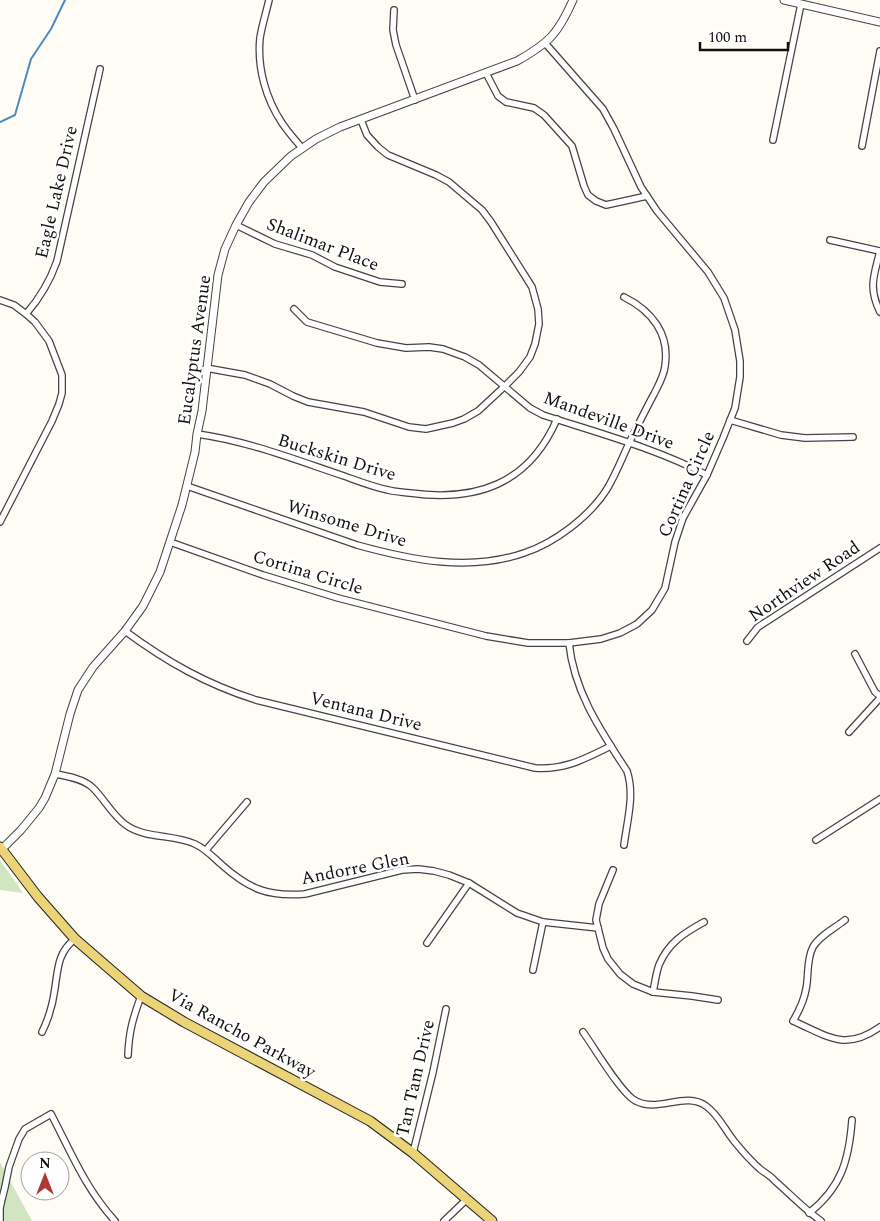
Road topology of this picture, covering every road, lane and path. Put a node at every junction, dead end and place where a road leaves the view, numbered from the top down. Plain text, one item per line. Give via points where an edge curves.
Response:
1 (268, 0) edge
2 (573, 0) edge
3 (784, 0) edge
4 (801, 4) junction
5 (394, 10) dead end
6 (880, 22) edge
7 (545, 42) junction
8 (880, 51) edge
9 (100, 69) dead end
10 (486, 73) junction
11 (414, 100) junction
12 (361, 120) junction
13 (773, 140) dead end
14 (862, 146) dead end
15 (302, 148) junction
16 (647, 196) junction
17 (236, 225) junction
18 (830, 240) dead end
19 (880, 251) edge
20 (402, 284) dead end
21 (624, 297) dead end
22 (0, 300) edge
23 (294, 309) dead end
24 (880, 312) edge
25 (26, 314) junction
26 (206, 368) junction
27 (506, 386) junction
28 (556, 419) junction
29 (730, 420) junction
30 (197, 434) junction
31 (854, 437) dead end
32 (629, 443) junction
33 (706, 475) junction
34 (187, 486) junction
35 (0, 522) edge
36 (170, 542) junction
37 (880, 548) edge
38 (125, 631) junction
39 (748, 641) dead end
40 (569, 643) junction
41 (855, 654) dead end
42 (880, 697) edge
43 (849, 732) dead end
44 (611, 746) junction
45 (55, 774) junction
46 (880, 800) edge
47 (247, 802) dead end
48 (816, 840) dead end
49 (624, 845) dead end
50 (1, 848) edge
51 (206, 850) junction
52 (613, 870) dead end
53 (469, 883) junction
54 (845, 920) dead end
55 (543, 922) junction
56 (704, 922) dead end
57 (598, 928) junction
58 (75, 939) junction
59 (427, 943) dead end
60 (533, 970) dead end
61 (653, 992) junction
62 (141, 996) junction
63 (718, 1000) dead end
64 (446, 1009) dead end
65 (880, 1027) edge
66 (42, 1032) dead end
67 (583, 1032) dead end
68 (128, 1055) dead end
69 (852, 1120) dead end
70 (413, 1153) junction
71 (466, 1200) junction
72 (809, 1213) junction
73 (0, 1221) edge
74 (114, 1221) edge
75 (444, 1221) edge
76 (492, 1221) edge
77 (821, 1221) edge

1 - 15 street via 260,38 260,68 274,110
2 - 7 street, Eucalyptus Avenue via 565,20
3 - 4 street
4 - 6 street
4 - 13 street
5 - 11 street via 396,45
7 - 10 street, Eucalyptus Avenue via 517,61
7 - 16 street, Cortina Circle via 603,109
8 - 14 street
9 - 25 street, Eagle Lake Drive via 57,261 51,278
10 - 11 street, Eucalyptus Avenue
10 - 16 street via 498,96 506,102 534,108 572,146 588,195 606,205
11 - 12 street, Eucalyptus Avenue
12 - 15 street, Eucalyptus Avenue via 340,127
12 - 27 street via 367,135 388,155 449,182 482,210 532,287 538,312 535,344 519,372
15 - 17 street, Eucalyptus Avenue via 264,182
16 - 29 street, Cortina Circle via 708,272 724,298 735,330 740,361 735,408
17 - 20 street, Shalimar Place via 336,267 380,282
17 - 26 street, Eucalyptus Avenue via 218,275
18 - 19 street
19 - 24 street via 872,286
21 - 32 street, Winsome Drive via 648,312 666,346 666,367
22 - 25 street
23 - 27 street, Mandeville Drive via 306,322 377,343 406,348 430,347 465,357
25 - 35 street via 49,341 62,375 62,394 52,421
26 - 27 street via 245,375 308,402 364,412 409,428 426,429 464,419
26 - 30 street, Eucalyptus Avenue
27 - 28 street, Mandeville Drive via 530,408
28 - 30 street, Buckskin Drive via 540,451 509,478 484,490 457,495 430,496 387,490 246,444
28 - 32 street, Mandeville Drive
29 - 31 street via 781,435
29 - 33 street, Cortina Circle
30 - 34 street, Eucalyptus Avenue
32 - 33 street, Mandeville Drive
32 - 34 street, Winsome Drive via 606,490 574,525 545,545 525,553 476,563 421,560 381,552
33 - 40 street, Cortina Circle via 683,518 666,588 652,610 637,624 620,633
34 - 36 street, Eucalyptus Avenue
36 - 38 street, Eucalyptus Avenue via 143,606
36 - 40 street, Cortina Circle via 338,598 486,636 528,643
37 - 39 street, Northview Road via 758,627
38 - 44 street, Ventana Drive via 181,668 236,694 535,768 566,766
38 - 45 street, Eucalyptus Avenue via 93,667 78,690
40 - 44 street via 578,684
41 - 42 street
42 - 43 street
44 - 49 street via 630,780 631,799
45 - 50 street, Eucalyptus Avenue via 38,808
45 - 51 street, Andorre Glen via 92,787 131,828 180,839
46 - 48 street
47 - 51 street
50 - 58 main road, Via Rancho Parkway
51 - 53 street, Andorre Glen via 233,875 270,893 305,894 418,869 449,874
52 - 57 street via 599,904
53 - 55 street, Andorre Glen via 517,913
53 - 59 street
54 - 65 street via 813,947 802,1006 793,1021 836,1040 848,1041 869,1035
55 - 57 street, Andorre Glen
55 - 60 street
56 - 61 street via 684,933 669,948 659,966
57 - 61 street via 608,959 620,974 633,984
58 - 62 main road, Via Rancho Parkway
58 - 66 street via 62,952 48,1019
61 - 63 street
62 - 68 street via 131,1024
62 - 70 main road, Via Rancho Parkway via 370,1121
64 - 70 street, Tan Tam Drive
67 - 72 street via 625,1093 649,1106 690,1100 706,1106 759,1168
69 - 72 street via 845,1165 835,1186
70 - 71 main road, Via Rancho Parkway
71 - 75 street
71 - 76 main road, Via Rancho Parkway
72 - 77 street
73 - 74 street via 9,1167 19,1139 25,1129 51,1114 76,1165

